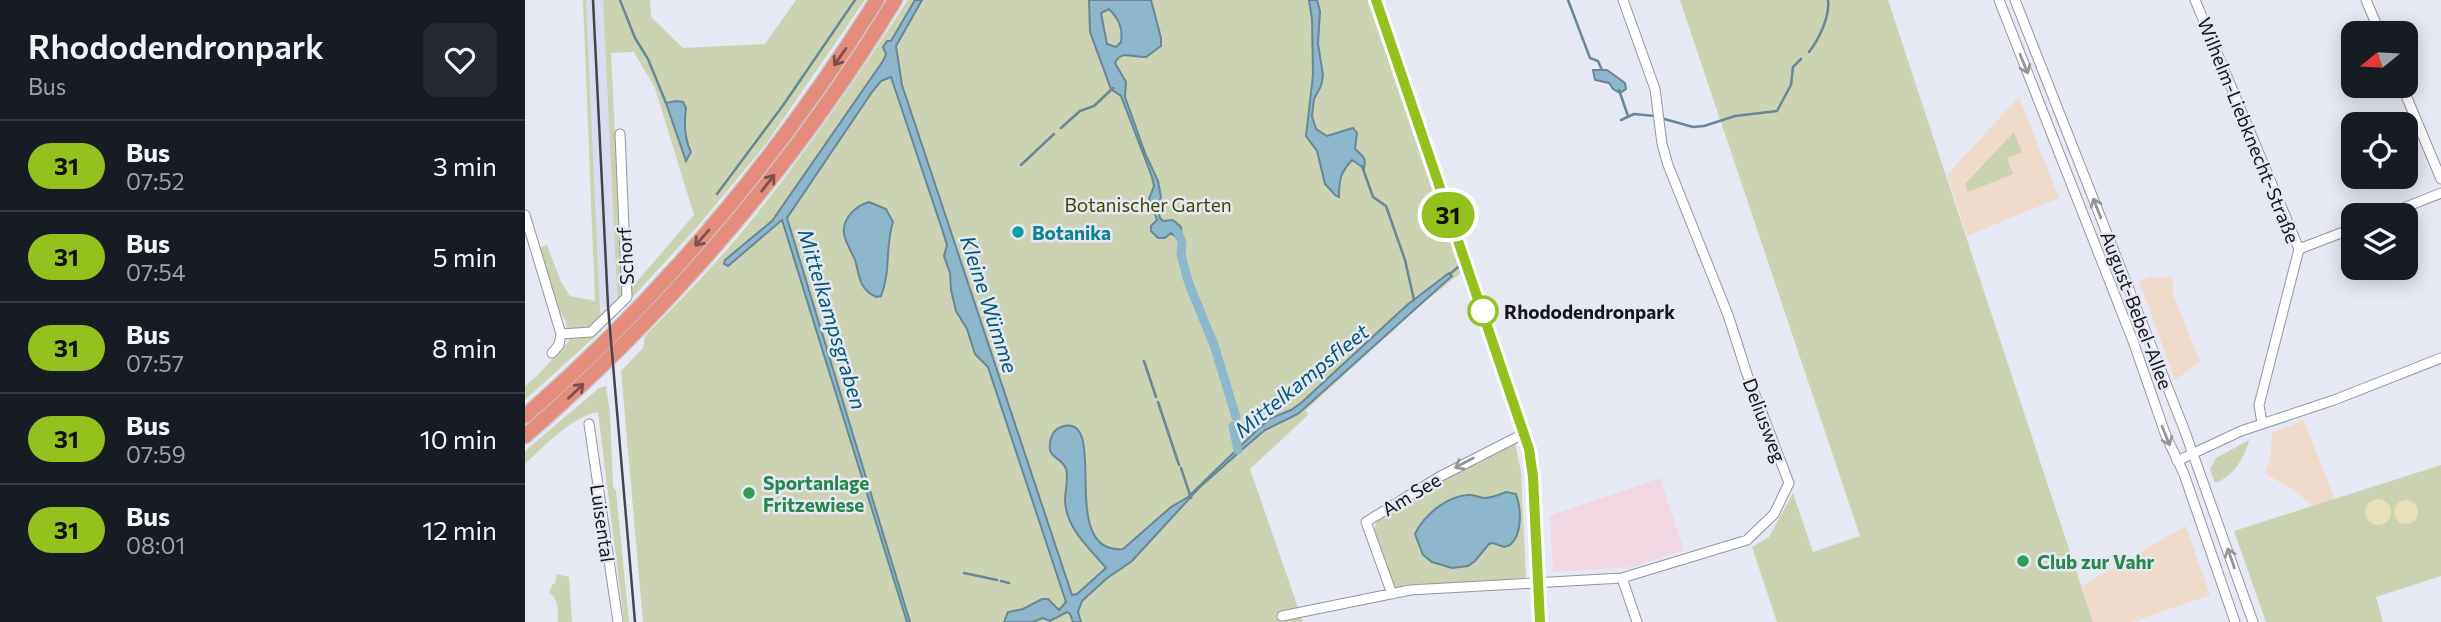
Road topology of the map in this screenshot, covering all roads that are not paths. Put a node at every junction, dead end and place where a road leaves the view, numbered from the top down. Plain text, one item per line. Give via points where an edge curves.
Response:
1 (877, 0) edge
2 (895, 0) edge
3 (1376, 0) edge
4 (1623, 0) edge
5 (1999, 0) edge
6 (2015, 0) edge
7 (2195, 0) edge
8 (2366, 0) edge
9 (2375, 21) edge
10 (2407, 98) edge
11 (620, 134) dead end
12 (2441, 179) edge
13 (2441, 193) edge
14 (2416, 203) edge
15 (525, 215) edge
16 (2341, 233) edge
17 (2299, 249) junction
18 (561, 334) junction
19 (552, 353) dead end
20 (2441, 358) edge
21 (525, 416) edge
22 (589, 424) dead end
23 (2262, 424) junction
24 (1525, 433) junction
25 (525, 436) edge
26 (2193, 453) junction
27 (2177, 461) junction
28 (1622, 578) junction
29 (1538, 583) junction
30 (1392, 594) junction
31 (1282, 615) dead end
32 (618, 622) edge
33 (1540, 622) edge
34 (1637, 622) edge
35 (2235, 622) edge
36 (2253, 622) edge

1 -> 21 highway via 781,141 724,212 664,281
25 -> 2 highway via 636,333 736,222 830,100
3 - 24 street
4 - 28 street, Deliusweg via 1655,89 1668,165 1789,484 1774,513 1747,540
5 -> 27 street, August-Bebel-Allee
26 -> 6 street, August-Bebel-Allee
7 - 17 street, Wilhelm-Liebknecht-Straße
8 - 9 street
10 - 12 street
11 - 18 street, Schorf via 627,297 591,332
13 - 14 street
15 - 18 street
16 - 17 street
17 - 23 street, Wilhelm-Liebknecht-Straße via 2259,405
18 - 19 street
20 - 23 street
22 - 32 street, Luisental
23 - 26 street
24 - 29 street via 1532,465
24 -> 30 street, Am See via 1439,477 1366,522
26 - 27 street
36 -> 26 street, August-Bebel-Allee
27 - 35 street, August-Bebel-Allee
28 - 29 street, Deliusweg
28 - 34 street
29 - 30 street, Deliusweg
29 - 33 street
30 - 31 street, Deliusweg

